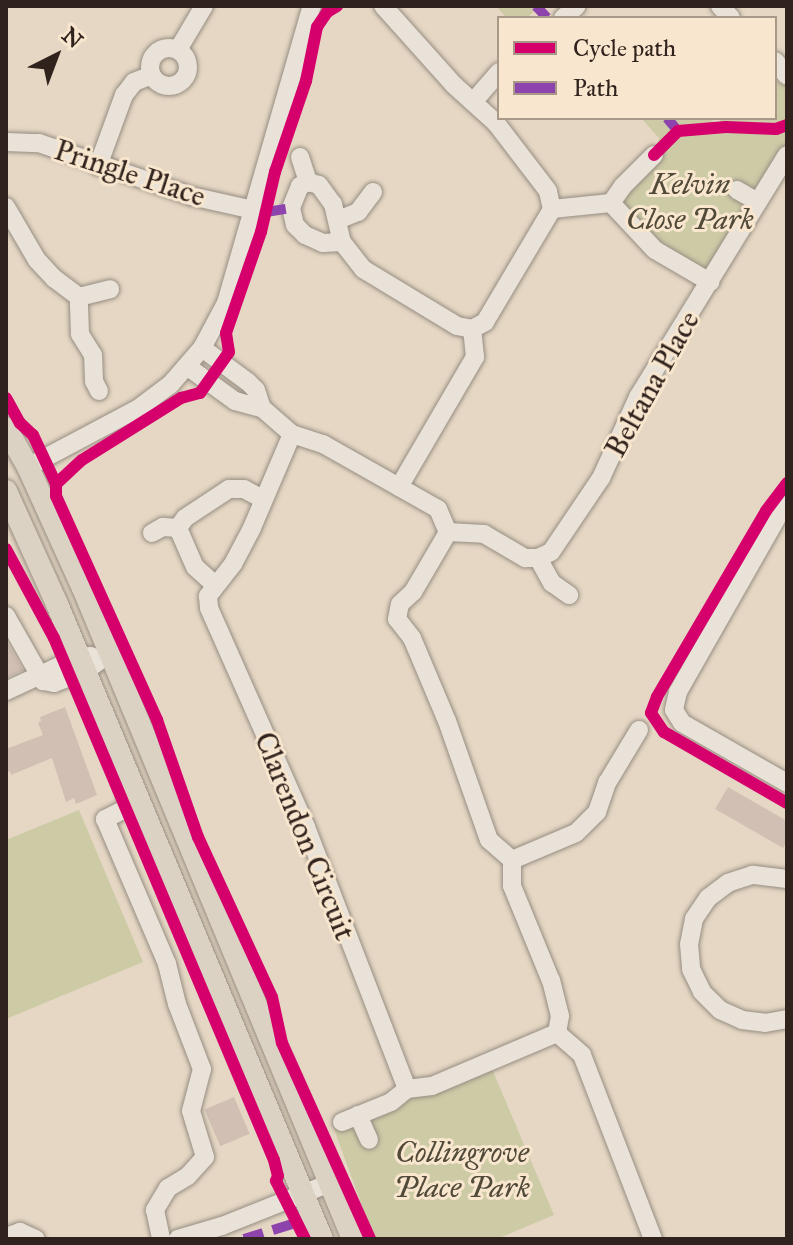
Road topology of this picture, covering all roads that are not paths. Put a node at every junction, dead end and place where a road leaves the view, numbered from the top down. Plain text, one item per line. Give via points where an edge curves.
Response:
1 (204, 6) edge
2 (312, 6) edge
3 (383, 6) edge
4 (179, 48) junction
5 (497, 74) edge
6 (152, 75) junction
7 (473, 102) junction
8 (6, 142) edge
9 (654, 155) dead end
10 (787, 155) edge
11 (300, 157) dead end
12 (98, 166) junction
13 (308, 182) junction
14 (737, 190) dead end
15 (373, 192) dead end
16 (758, 202) junction
17 (611, 203) junction
18 (6, 207) edge
19 (552, 209) junction
20 (253, 210) junction
21 (338, 220) junction
22 (342, 242) junction
23 (710, 282) junction
24 (110, 289) dead end
25 (79, 297) junction
26 (472, 329) junction
27 (202, 348) junction
28 (188, 367) junction
29 (99, 391) dead end
30 (262, 408) junction
31 (6, 428) edge
32 (292, 434) junction
33 (17, 469) edge
34 (6, 482) edge
35 (399, 487) junction
36 (6, 491) edge
37 (263, 499) junction
38 (787, 500) edge
39 (178, 528) junction
40 (6, 529) edge
41 (448, 532) junction
42 (152, 533) dead end
43 (538, 558) junction
44 (45, 574) junction
45 (214, 584) junction
46 (569, 595) dead end
47 (6, 616) edge
48 (109, 654) junction
49 (82, 664) junction
50 (38, 675) junction
51 (6, 691) edge
52 (639, 730) dead end
53 (129, 779) junction
54 (787, 783) edge
55 (512, 860) junction
56 (787, 879) edge
57 (787, 1019) edge
58 (557, 1033) junction
59 (407, 1089) junction
60 (369, 1140) dead end
61 (330, 1183) junction
62 (303, 1193) junction
63 (6, 1237) edge
64 (36, 1239) edge
65 (161, 1239) edge
66 (178, 1239) edge
67 (322, 1239) edge
68 (353, 1239) edge
69 (653, 1239) edge

1 - 4 street
2 - 20 street
3 - 7 street
4 - 6 street via 161,49
4 - 6 street via 186,66 181,81 164,87
5 - 7 street
6 - 12 street via 134,82 124,95
7 - 19 street via 496,123 548,191
8 - 12 street, Pringle Place via 39,143
9 - 17 street
10 - 16 street, Beltana Place
11 - 13 street
12 - 20 street, Pringle Place
13 - 21 street via 319,185
13 - 22 street via 300,186 291,208 295,225 323,243
14 - 16 street
15 - 21 street via 358,212
16 - 23 street, Beltana Place
17 - 19 street
17 - 23 street via 655,250
18 - 25 street via 37,260
19 - 26 street via 485,322
20 - 27 street via 226,303
21 - 22 street
22 - 26 street via 363,269 457,326
23 - 43 street, Beltana Place via 638,397 601,478 551,552
24 - 25 street
25 - 29 street via 80,334 93,355
26 - 35 street via 475,357
27 - 28 street
27 - 30 street via 248,382
28 - 30 street via 235,401
28 - 33 street via 139,408
30 - 32 street
31 - 33 main road
32 - 35 street via 323,444
32 - 37 street
33 - 34 main road
33 - 48 main road
35 - 41 street via 438,509
36 - 44 main road
37 - 39 street via 244,489 229,489
37 - 45 street via 233,564
38 - 54 street via 678,692 674,710 682,723
39 - 42 street
39 - 45 street via 195,567
40 - 44 main road
41 - 43 street via 484,534 525,558
41 - 55 street via 413,592 400,604 397,619 412,638 447,721 489,840
43 - 46 street via 552,583
44 - 49 main road
45 - 59 street, Clarendon Circuit via 209,608 306,827
47 - 50 street
48 - 49 street
48 - 61 main road
49 - 50 street
49 - 53 main road
50 - 51 street
52 - 55 street via 607,783 597,812 576,833
53 - 62 main road
53 - 65 street via 127,808 105,819 167,964 202,1069 191,1111 205,1157 168,1188 155,1210
55 - 58 street via 512,886 551,981 560,1016
56 - 57 street via 752,875 728,883 708,898 694,919 689,944 691,969 702,992 720,1010 742,1020
58 - 59 street via 432,1086
58 - 69 street via 582,1055
59 - 60 street via 391,1102 350,1119
61 - 62 street
61 - 68 main road
62 - 66 street
62 - 67 main road
63 - 64 street via 20,1232

